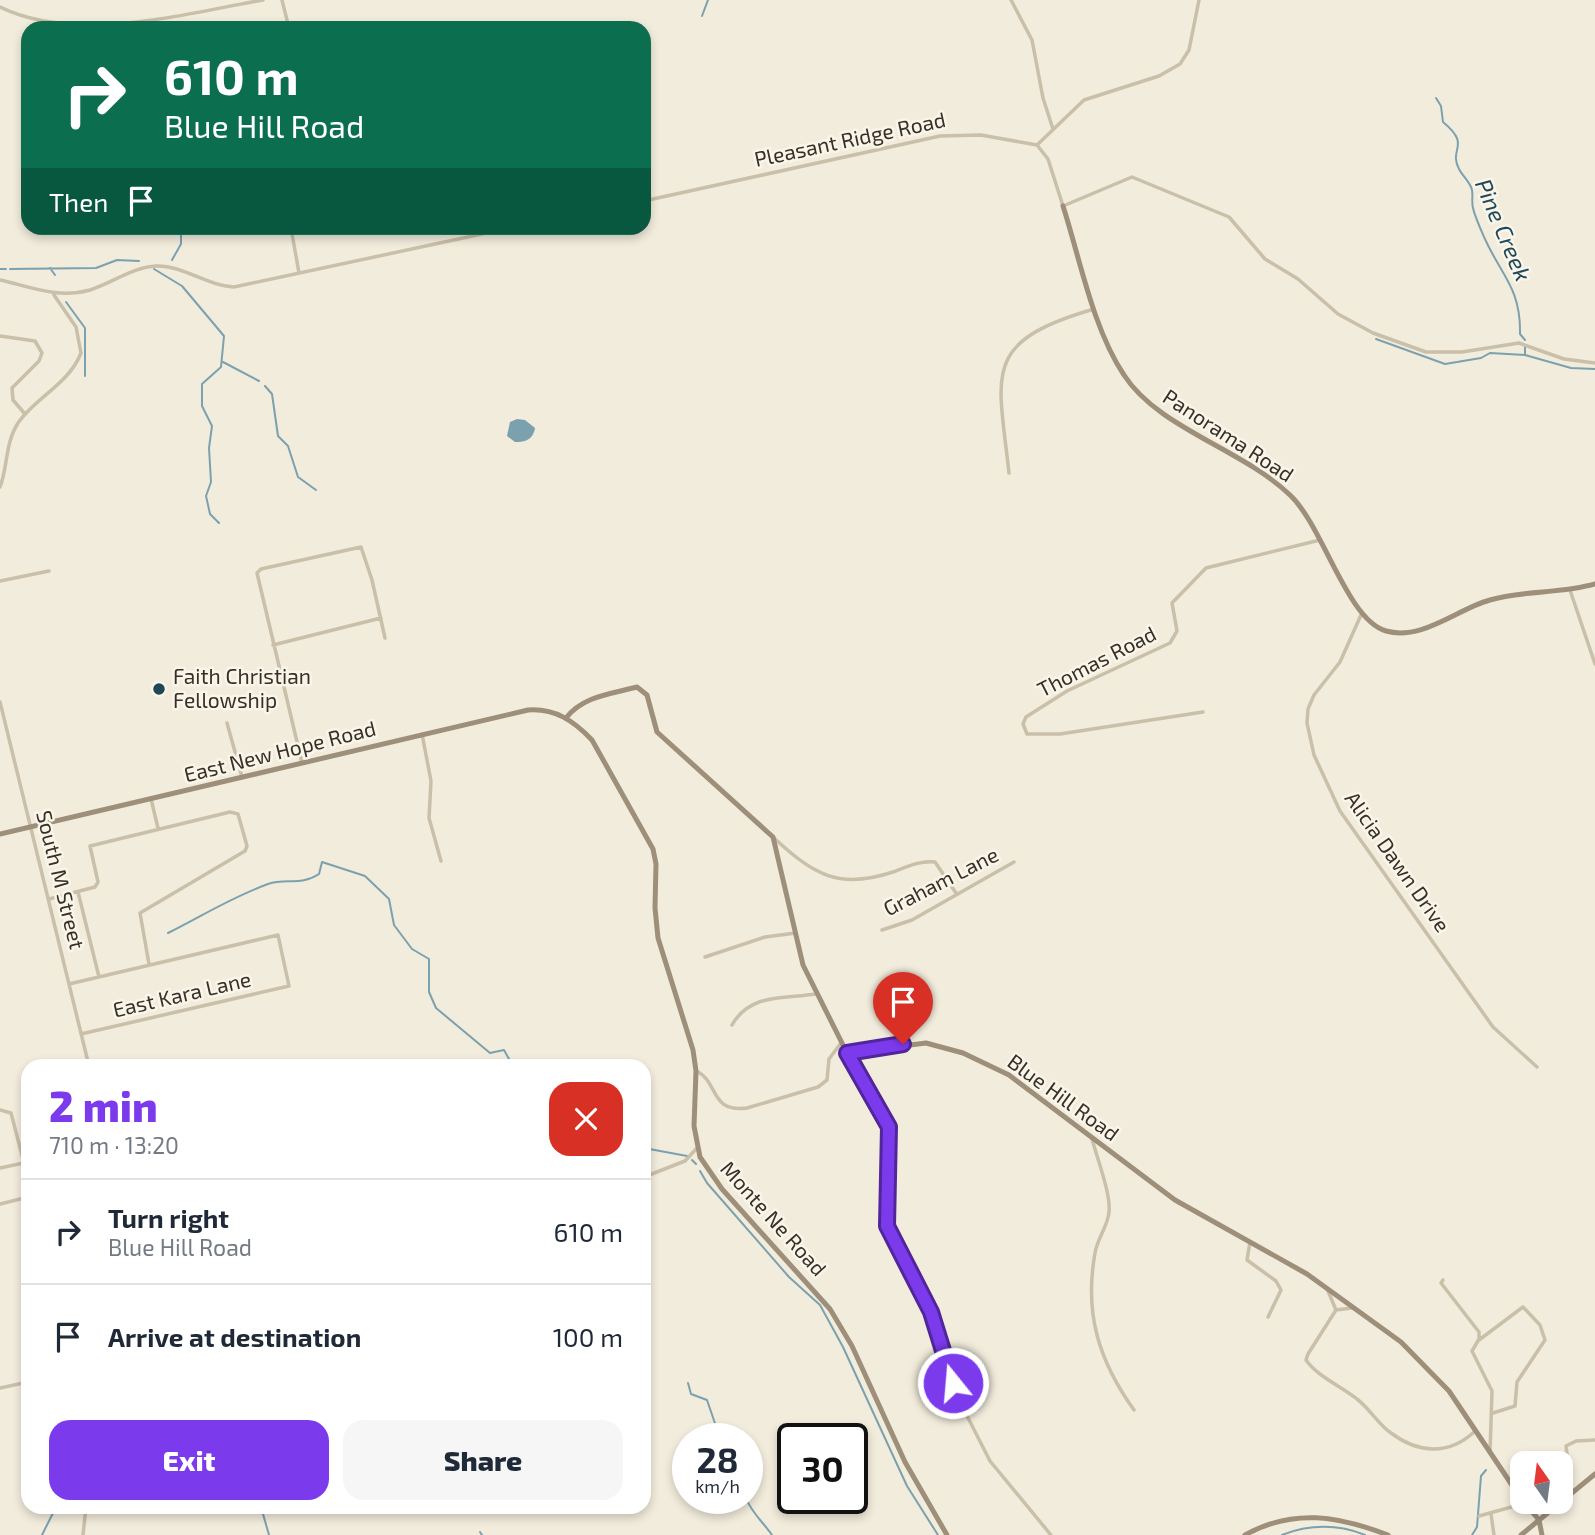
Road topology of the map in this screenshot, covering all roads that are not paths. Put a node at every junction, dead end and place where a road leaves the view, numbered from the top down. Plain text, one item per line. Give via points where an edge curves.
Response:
1 (263, 0) edge
2 (282, 0) edge
3 (1011, 0) edge
4 (1199, 0) edge
5 (0, 8) edge
6 (37, 21) edge
7 (95, 21) edge
8 (287, 21) edge
9 (1053, 129) junction
10 (1037, 145) junction
11 (651, 199) edge
12 (1063, 206) junction
13 (292, 235) edge
14 (477, 235) edge
15 (299, 273) junction
16 (0, 280) edge
17 (54, 295) junction
18 (1096, 309) junction
19 (0, 336) edge
20 (1595, 363) edge
21 (25, 414) junction
22 (1009, 473) dead end
23 (0, 487) edge
24 (1321, 540) junction
25 (49, 571) dead end
26 (0, 581) edge
27 (1595, 584) edge
28 (1570, 590) junction
29 (1361, 615) junction
30 (381, 618) junction
31 (385, 638) dead end
32 (273, 645) junction
33 (1595, 664) edge
34 (0, 702) edge
35 (1203, 712) dead end
36 (566, 718) junction
37 (227, 723) dead end
38 (422, 734) junction
39 (302, 763) junction
40 (242, 777) junction
41 (151, 799) junction
42 (31, 827) junction
43 (158, 828) junction
44 (0, 834) edge
45 (773, 837) junction
46 (441, 861) dead end
47 (1014, 862) dead end
48 (78, 892) junction
49 (956, 893) junction
50 (49, 899) junction
51 (882, 930) dead end
52 (796, 933) junction
53 (705, 957) dead end
54 (150, 965) junction
55 (99, 977) junction
56 (69, 984) junction
57 (816, 994) junction
58 (732, 1025) dead end
59 (81, 1034) junction
60 (841, 1043) junction
61 (847, 1053) junction
62 (87, 1059) edge
63 (1537, 1068) dead end
64 (696, 1071) junction
65 (0, 1110) edge
66 (1092, 1139) junction
67 (21, 1145) edge
68 (697, 1148) junction
69 (21, 1163) edge
70 (0, 1168) edge
71 (651, 1174) edge
72 (21, 1199) edge
73 (0, 1204) edge
74 (1250, 1242) junction
75 (1443, 1280) dead end
76 (1327, 1288) junction
77 (1355, 1308) junction
78 (1336, 1310) junction
79 (1268, 1317) dead end
80 (1479, 1340) junction
81 (21, 1384) edge
82 (0, 1388) edge
83 (1134, 1410) dead end
84 (1493, 1413) junction
85 (1474, 1432) junction
86 (1595, 1440) edge
87 (1567, 1451) edge
88 (1490, 1455) junction
89 (1595, 1474) edge
90 (1510, 1483) edge
91 (1573, 1492) edge
92 (1510, 1507) edge
93 (85, 1514) edge
94 (1491, 1514) junction
95 (1534, 1514) edge
96 (1546, 1514) edge
97 (1479, 1516) dead end
98 (1539, 1520) junction
99 (83, 1535) edge
100 (947, 1535) edge
101 (1051, 1535) edge
102 (1245, 1535) edge
103 (1388, 1535) edge
104 (1494, 1535) edge
105 (1521, 1535) edge
106 (1542, 1535) edge

1 - 7 street via 150,20
2 - 8 street
3 - 9 street via 1032,40
4 - 9 street via 1189,50 1180,64 1159,76 1090,97
5 - 6 street
9 - 10 street
10 - 11 street, Pleasant Ridge Road via 981,135 940,136
10 - 12 street via 1048,159
12 - 18 street, Panorama Road
12 - 20 street via 1132,177 1229,217 1265,258 1338,314 1373,333 1426,352 1462,352 1519,342 1564,359
13 - 15 street
14 - 15 street
15 - 17 street via 224,287 155,266 91,289
16 - 17 street
17 - 21 street via 76,327 81,353 68,376
18 - 22 street via 1035,330 1007,362 999,400
18 - 24 street, Panorama Road via 1113,358 1138,394 1276,482 1293,497
19 - 21 street via 35,341 42,354 12,388 13,400
21 - 23 street via 13,431
24 - 29 street, Panorama Road
24 - 35 street, Thomas Road via 1206,568 1172,603 1177,631 1170,643 1067,691 1023,723 1027,734 1060,734
25 - 26 street
27 - 28 street
28 - 29 street via 1490,600 1403,633 1385,631
28 - 33 street
29 - 63 street, Alicia Dawn Drive via 1340,662 1308,709 1314,755 1340,811 1493,1027
30 - 31 street
30 - 32 street
30 - 32 street via 361,547 261,569 257,573
32 - 39 street
34 - 42 street, South M Street
36 - 38 street, East New Hope Road via 528,710
36 - 45 street via 587,700 637,687 647,695 657,732
36 - 64 street, Monte Ne Road via 592,740 653,849 658,938 690,1034
37 - 40 street
38 - 39 street, East New Hope Road
38 - 46 street via 431,781 429,818
39 - 40 street, East New Hope Road
40 - 41 street, East New Hope Road
41 - 42 street, East New Hope Road
41 - 43 street
42 - 44 street, East New Hope Road
42 - 50 street, South M Street
43 - 48 street via 90,846 98,882
43 - 54 street via 233,812 239,817 245,851 140,913
45 - 49 street via 819,875 832,878 873,878 935,862
45 - 52 street
47 - 49 street, Graham Lane
48 - 50 street
48 - 55 street
49 - 51 street, Graham Lane via 912,920
50 - 56 street, South M Street
52 - 53 street via 765,937
52 - 57 street
54 - 55 street
54 - 59 street, East Kara Lane via 278,935 289,986
55 - 56 street
56 - 59 street, South M Street
57 - 58 street via 757,1001 738,1014
57 - 60 street
59 - 62 street, South M Street
60 - 61 street
60 - 64 street via 829,1059 827,1080 818,1087 747,1108 723,1104 703,1074
61 - 66 street, Blue Hill Road via 915,1042 963,1053 1009,1074
61 - 101 street via 889,1127 887,1226 931,1312 957,1394 990,1461
64 - 68 street, Monte Ne Road
65 - 67 street via 11,1112
66 - 74 street, Blue Hill Road via 1175,1200
66 - 83 street via 1109,1211 1093,1263 1097,1343 1110,1376
68 - 71 street via 685,1161
68 - 100 street, Monte Ne Road via 722,1189 830,1308 905,1462
69 - 70 street
72 - 73 street
74 - 76 street, Blue Hill Road
74 - 79 street via 1247,1260 1281,1290
75 - 80 street via 1479,1332
76 - 77 street, Blue Hill Road
76 - 78 street
77 - 78 street
77 - 85 street, Blue Hill Road via 1434,1373
78 - 85 street via 1308,1354 1306,1360 1314,1370 1363,1403 1392,1434 1416,1445 1452,1448
80 - 84 street via 1472,1352 1490,1386
80 - 84 street via 1524,1307 1540,1325 1545,1340 1517,1382 1515,1406
81 - 82 street
84 - 88 street
85 - 88 street, Blue Hill Road
86 - 87 street via 1566,1446
88 - 90 street, Blue Hill Road
89 - 91 street
92 - 94 street
93 - 99 street
94 - 97 street
94 - 104 street
95 - 98 street, Blue Hill Road
96 - 98 street
98 - 105 street
98 - 106 street, Blue Hill Road
102 - 103 street via 1279,1520 1309,1516 1354,1522

